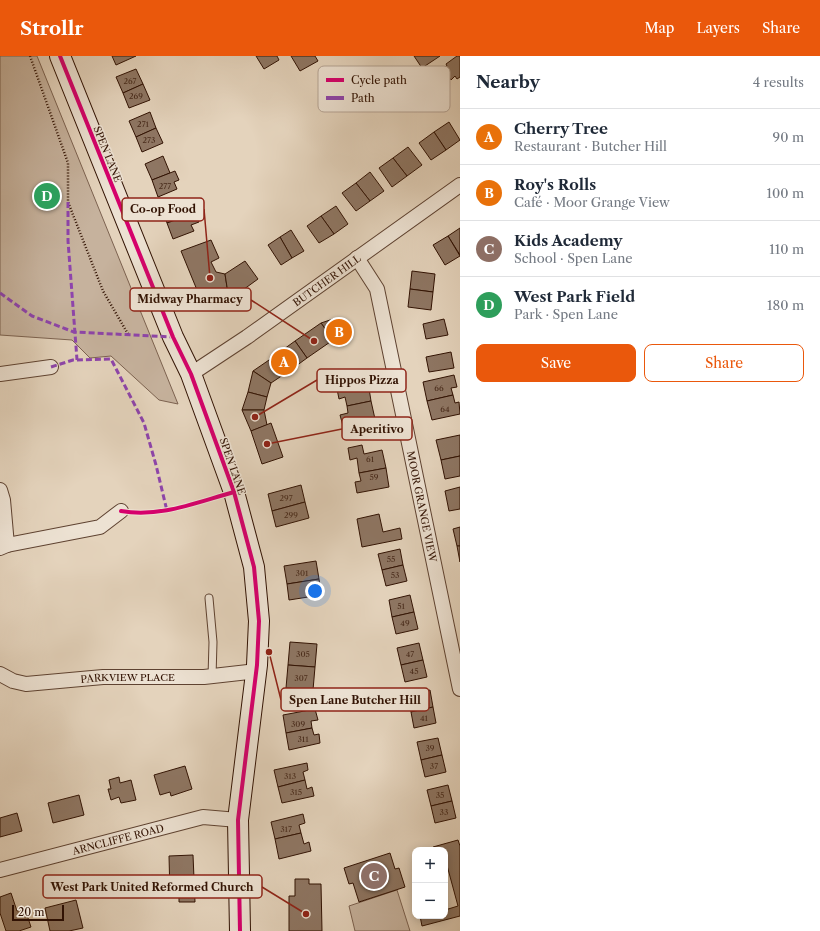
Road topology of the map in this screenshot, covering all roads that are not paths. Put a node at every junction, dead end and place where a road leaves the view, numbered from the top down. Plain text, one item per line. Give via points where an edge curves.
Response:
1 (60, 56) edge
2 (460, 185) edge
3 (357, 258) junction
4 (51, 367) dead end
5 (0, 374) edge
6 (191, 374) junction
7 (0, 490) edge
8 (121, 511) dead end
9 (4, 547) edge
10 (209, 598) dead end
11 (256, 670) junction
12 (0, 674) edge
13 (212, 676) junction
14 (460, 689) edge
15 (238, 820) junction
16 (0, 870) edge
17 (240, 931) edge

1 - 6 street, SPEN LANE via 173,337
2 - 3 street, BUTCHER HILL
3 - 6 street, BUTCHER HILL
3 - 14 street, MOOR GRANGE VIEW via 377,289
4 - 5 street
6 - 11 street, SPEN LANE via 234,492 254,567 259,621
7 - 9 street via 3,500
8 - 9 street via 100,527
10 - 13 lane via 213,642
11 - 13 street, PARKVIEW PLACE
11 - 15 street, SPEN LANE
12 - 13 street, PARKVIEW PLACE via 26,684 103,677
15 - 16 street, ARNCLIFFE ROAD via 204,817
15 - 17 street, SPEN LANE

